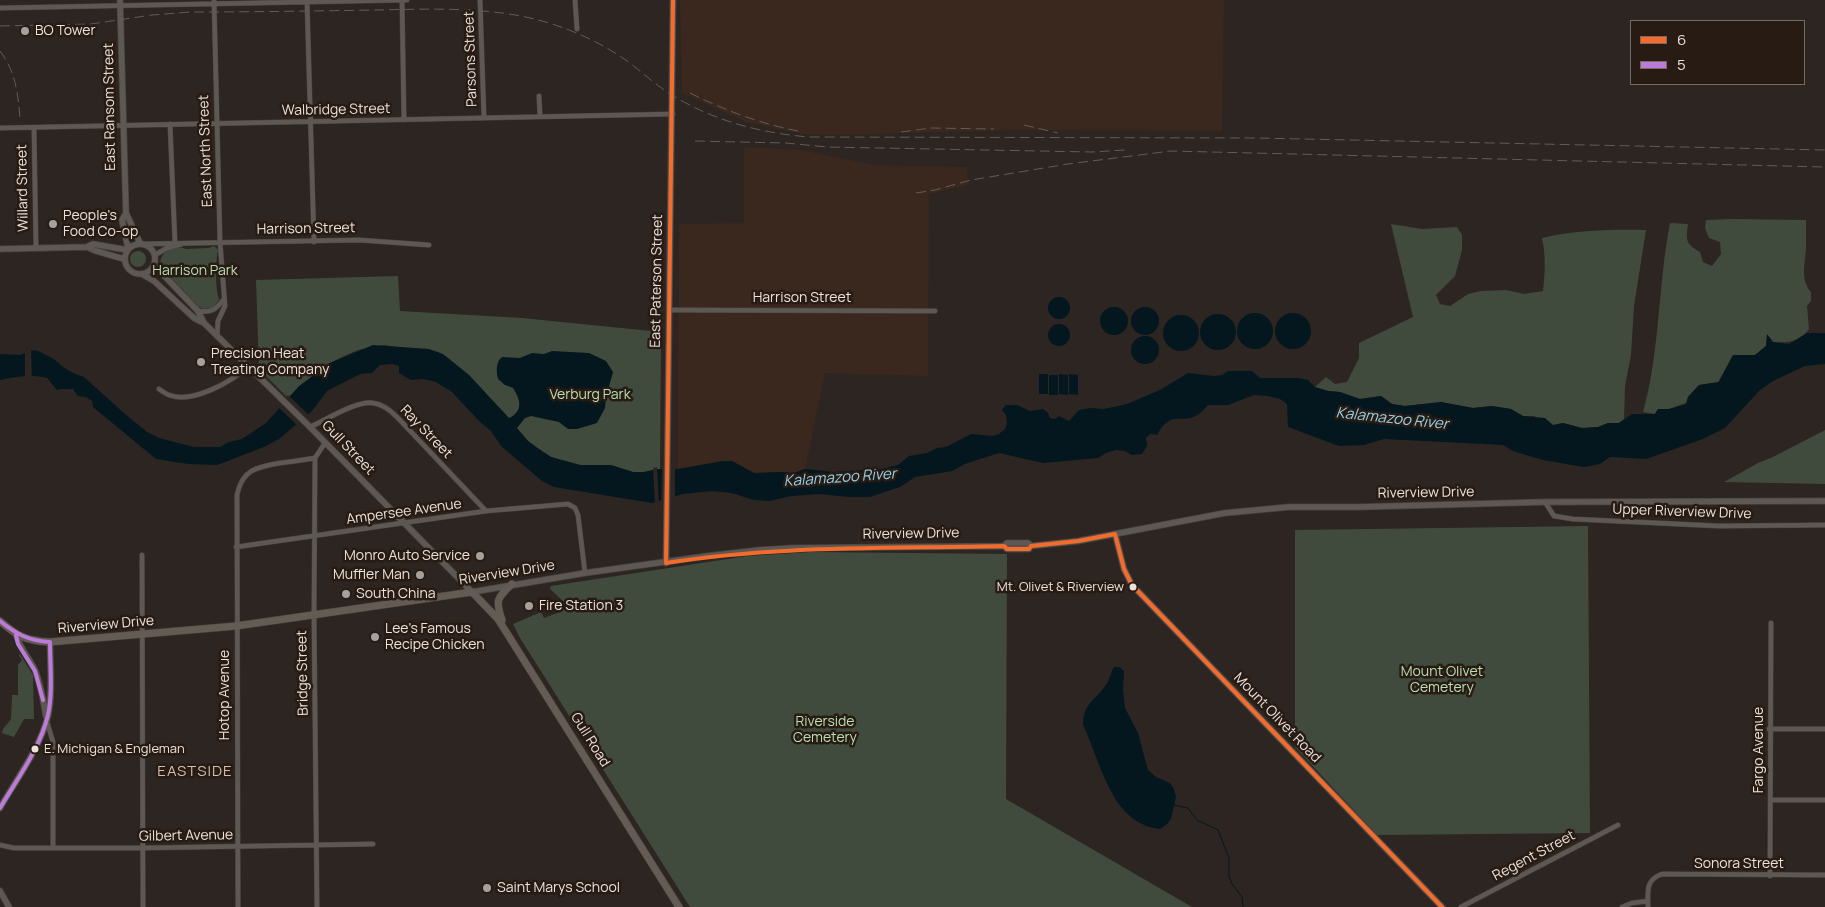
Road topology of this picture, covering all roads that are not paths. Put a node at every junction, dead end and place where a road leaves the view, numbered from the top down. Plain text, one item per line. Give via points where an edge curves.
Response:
1 (30, 0) edge
2 (402, 0) edge
3 (407, 0) edge
4 (480, 0) edge
5 (576, 0) edge
6 (673, 0) edge
7 (307, 1) edge
8 (214, 2) edge
9 (121, 3) edge
10 (0, 8) edge
11 (30, 8) junction
12 (577, 29) dead end
13 (539, 96) dead end
14 (672, 114) junction
15 (540, 116) junction
16 (484, 118) junction
17 (404, 120) junction
18 (311, 122) junction
19 (217, 123) junction
20 (170, 124) junction
21 (123, 125) junction
22 (0, 128) edge
23 (34, 128) junction
24 (126, 213) junction
25 (220, 242) junction
26 (314, 242) junction
27 (143, 243) junction
28 (174, 243) junction
29 (183, 243) junction
30 (430, 245) dead end
31 (87, 247) junction
32 (36, 248) junction
33 (0, 249) edge
34 (127, 249) junction
35 (155, 256) junction
36 (124, 258) junction
37 (154, 265) junction
38 (142, 274) junction
39 (223, 300) junction
40 (669, 310) junction
41 (198, 311) junction
42 (935, 311) dead end
43 (204, 323) junction
44 (217, 337) junction
45 (248, 366) junction
46 (159, 389) dead end
47 (309, 426) junction
48 (325, 443) junction
49 (315, 458) junction
50 (1825, 501) edge
51 (1545, 502) junction
52 (486, 511) junction
53 (403, 523) junction
54 (1825, 525) edge
55 (1115, 534) junction
56 (314, 536) junction
57 (236, 547) junction
58 (142, 555) dead end
59 (666, 563) junction
60 (585, 574) junction
61 (512, 584) junction
62 (472, 592) junction
63 (314, 615) junction
64 (0, 621) edge
65 (1771, 623) dead end
66 (236, 626) junction
67 (507, 632) junction
68 (16, 635) junction
69 (142, 635) junction
70 (50, 642) junction
71 (46, 720) junction
72 (1770, 729) junction
73 (1825, 729) edge
74 (1771, 800) junction
75 (1825, 800) edge
76 (0, 808) edge
77 (1618, 826) dead end
78 (0, 844) edge
79 (372, 844) dead end
80 (236, 846) junction
81 (316, 846) junction
82 (53, 848) junction
83 (143, 848) junction
84 (1770, 876) junction
85 (1825, 876) edge
86 (0, 891) edge
87 (1648, 901) junction
88 (9, 907) edge
89 (143, 907) edge
90 (238, 907) edge
91 (318, 907) edge
92 (679, 907) edge
93 (1442, 907) edge
94 (1461, 907) edge
95 (1622, 907) edge
96 (1648, 907) edge

1 - 11 street
2 - 3 street
2 - 7 street
2 - 17 street
4 - 16 street, Parsons Street
5 - 12 street
6 - 14 street, East Paterson Street
7 - 8 street
7 - 18 street
8 - 9 street
8 - 19 street, East North Street
9 - 11 street
9 - 21 street, East Ransom Street
10 - 11 street
13 - 15 street
14 - 15 street, Walbridge Street
14 - 40 street, East Paterson Street
15 - 16 street, Walbridge Street
16 - 17 street, Walbridge Street
17 - 18 street, Walbridge Street
18 - 19 street, Walbridge Street
18 - 26 street
19 - 20 street, Walbridge Street
19 - 25 street, East North Street
20 - 21 street, Walbridge Street
20 - 28 street
21 - 23 street, Walbridge Street
21 - 24 street, East Ransom Street
22 - 23 street, Walbridge Street
23 - 32 street, Willard Street
24 - 27 street, East Ransom Street
24 - 34 street, East Ransom Street via 122,220
25 - 26 street, Harrison Street
25 - 29 street, Harrison Street
25 - 39 street, East North Street
26 - 30 street, Harrison Street via 359,240
27 - 28 street, Harrison Street
27 - 34 street via 135,243
27 - 35 street via 153,250
28 - 29 street, Harrison Street
29 - 35 street, Harrison Street
31 - 32 street
31 - 34 street via 93,244
31 - 36 street
32 - 33 street
34 - 36 street
35 - 37 street
36 - 38 street via 131,272
37 - 38 street
37 - 41 street, Gull Street
38 - 43 street, Gull Street via 154,280 194,318
39 - 41 street via 214,310
39 - 44 street, East North Street via 225,306 218,322
40 - 42 street, Harrison Street
40 - 59 street, East Paterson Street
41 - 43 street, Gull Street
43 - 44 street, Gull Street
44 - 45 street, Gull Street
45 - 46 street via 222,385 200,394 178,396
45 - 47 street, Gull Street
47 - 48 street, Gull Street
47 - 52 street, Ray Street via 362,403 384,407
48 - 49 street
48 - 53 street, Gull Street
49 - 56 street, Bridge Street
49 - 57 street, Hotop Avenue via 258,468 248,473 240,484 236,502
50 - 51 street, Riverview Drive
51 - 54 street, Upper Riverview Drive via 1554,516 1573,519 1719,526
51 - 55 street, Riverview Drive via 1272,508 1204,516
52 - 53 street, Ampersee Avenue
52 - 60 street, Ampersee Avenue via 563,504 575,508
53 - 56 street, Ampersee Avenue
53 - 62 street, Gull Street
55 - 59 street, Riverview Drive via 1031,546 1028,543 1007,543 1004,546 793,548
55 - 93 street, Mount Olivet Road via 1124,570 1132,585
56 - 57 street, Ampersee Avenue
56 - 63 street, Bridge Street
57 - 66 street, Hotop Avenue
58 - 69 street
59 - 60 street, Riverview Drive
60 - 61 street, Riverview Drive
61 - 62 street, Riverview Drive
61 - 67 main road via 497,602
62 - 63 main road, Riverview Drive
62 - 67 main road, Gull Road
63 - 66 main road, Riverview Drive
63 - 81 street, Bridge Street
64 - 68 main road
65 - 72 street, Fargo Avenue
66 - 69 main road, Riverview Drive
66 - 80 street, Hotop Avenue
67 - 92 main road, Gull Road
68 - 70 main road, Riverview Drive
68 - 71 street via 38,679
69 - 70 main road, Riverview Drive
69 - 83 street
70 - 71 street via 50,693
71 - 76 street via 39,741
71 - 82 street via 53,742
72 - 73 street
72 - 74 street, Fargo Avenue
74 - 75 street
74 - 84 street, Fargo Avenue
77 - 94 street, Regent Street
78 - 82 street, Gilbert Avenue
79 - 81 street, Gilbert Avenue
80 - 81 street, Gilbert Avenue
80 - 83 street, Gilbert Avenue
80 - 90 street, Hotop Avenue
81 - 91 street, Bridge Street
82 - 83 street, Gilbert Avenue
83 - 89 street
84 - 85 street, Sonora Street
84 - 87 street, Sonora Street via 1662,874 1649,883
86 - 88 street
87 - 95 street
87 - 96 street

